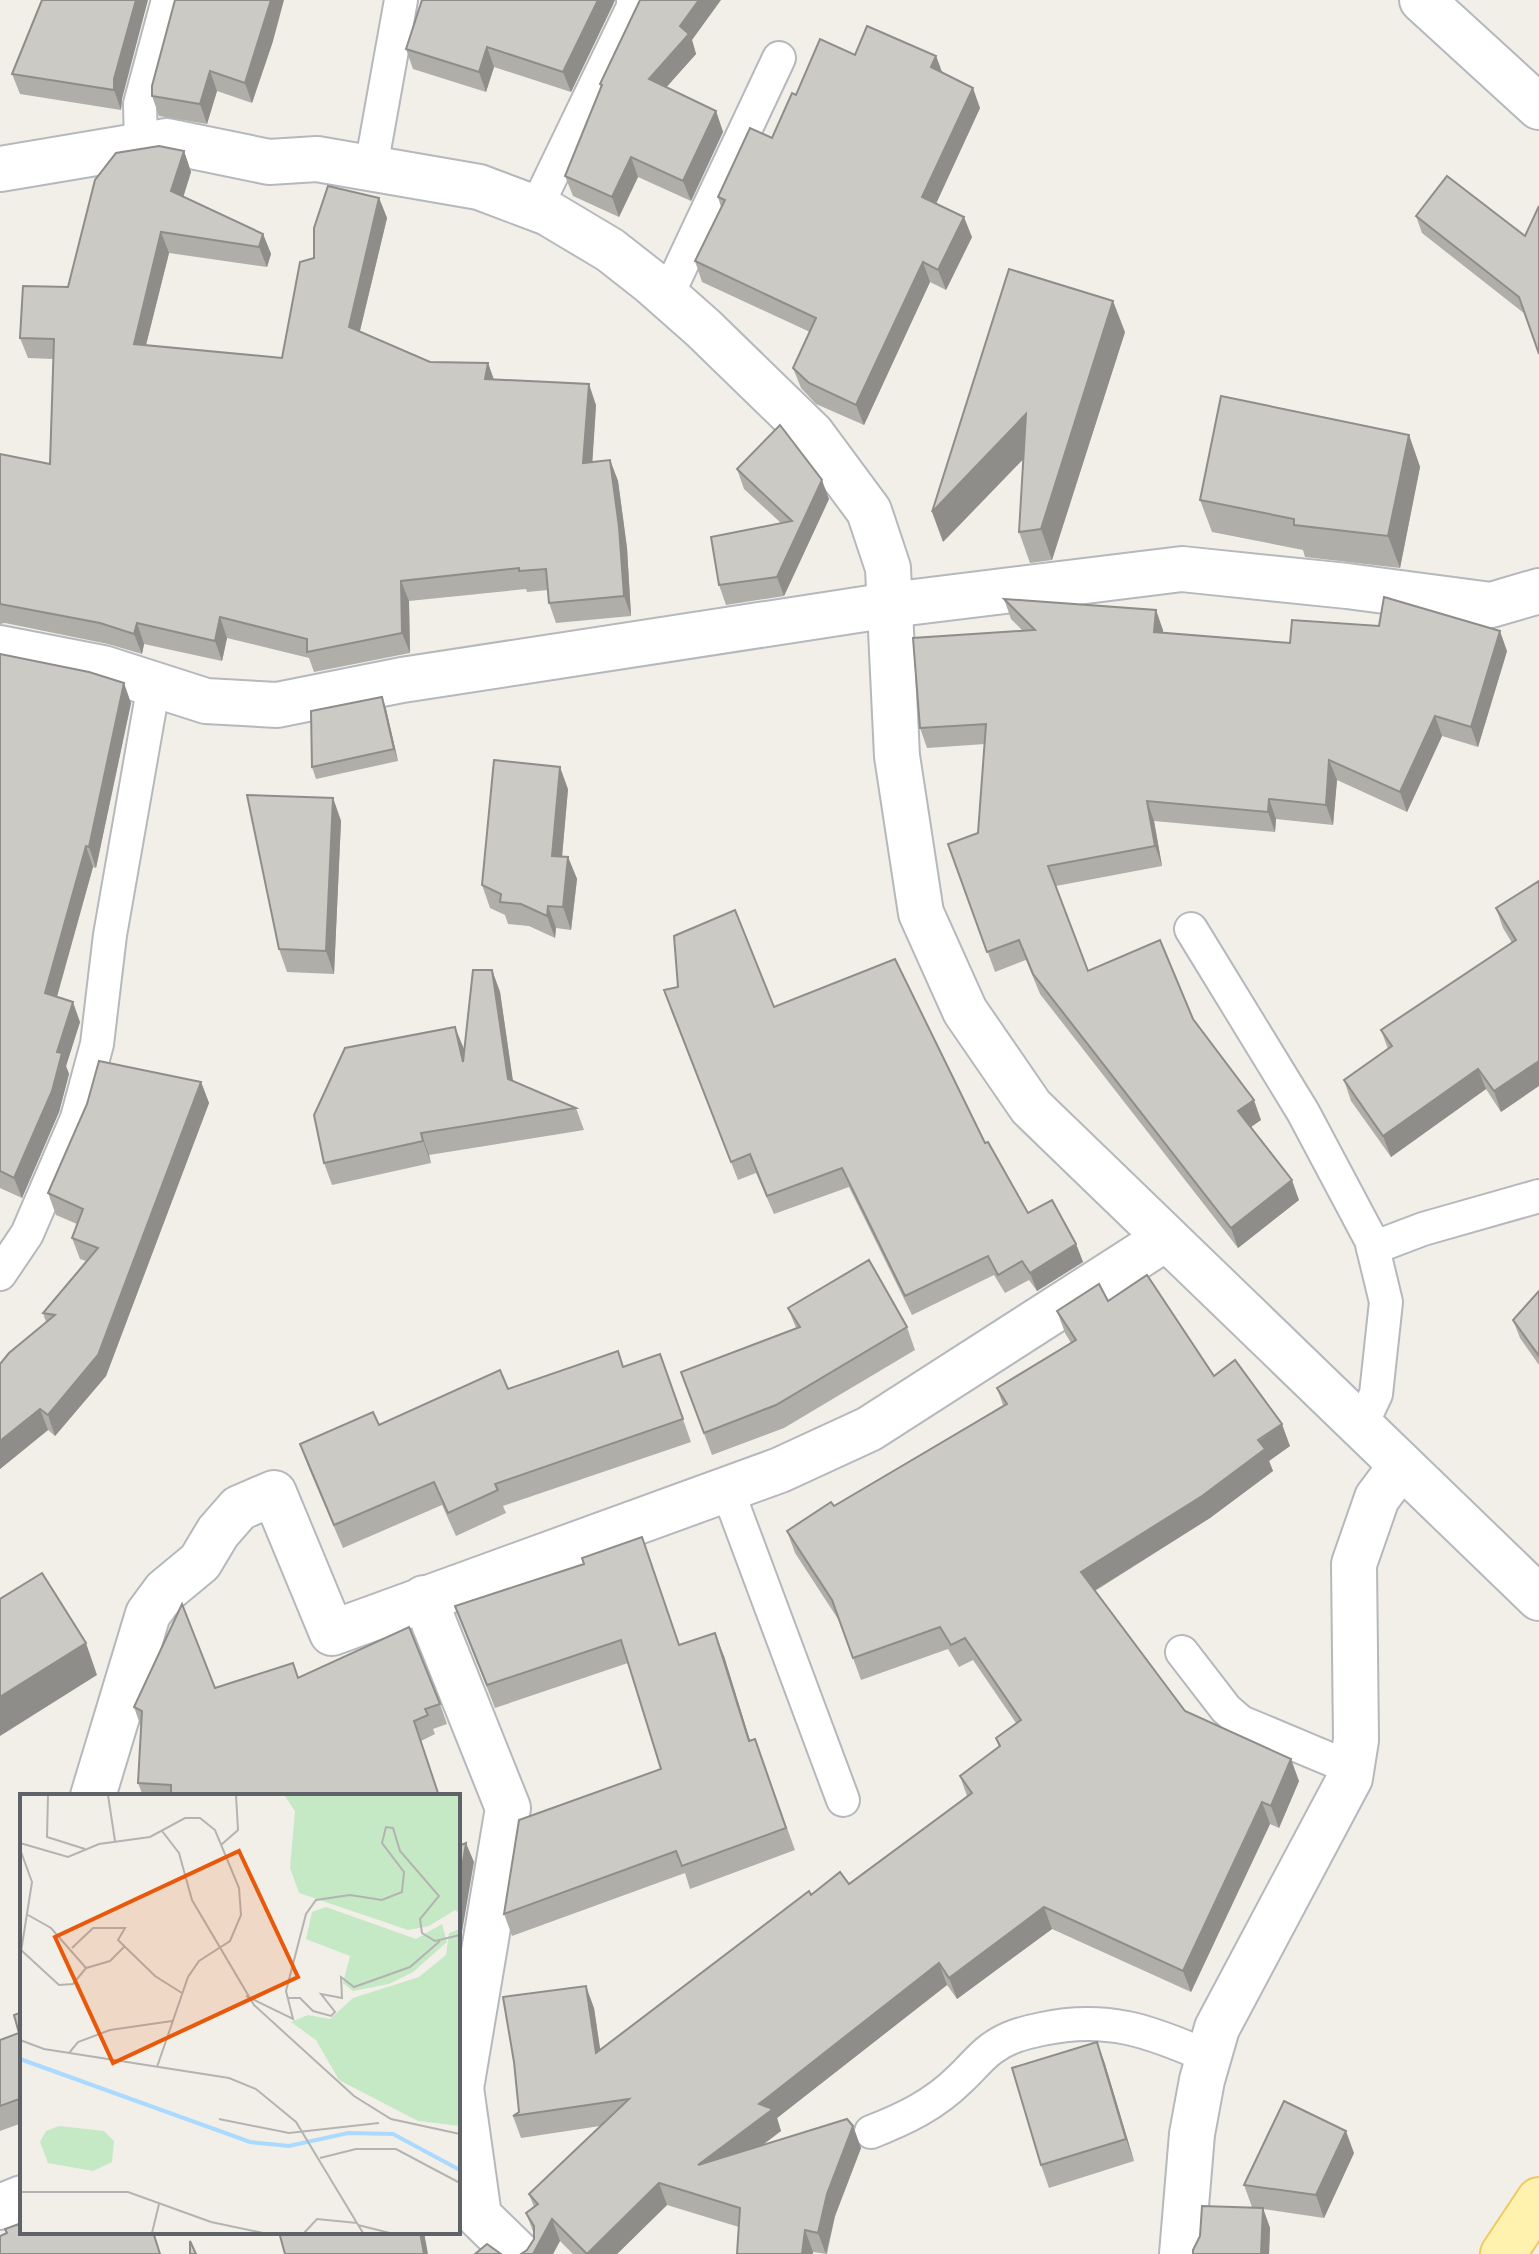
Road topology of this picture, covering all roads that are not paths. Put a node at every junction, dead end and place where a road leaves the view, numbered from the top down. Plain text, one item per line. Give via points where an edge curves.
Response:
1 (168, 0) edge
2 (401, 0) edge
3 (633, 0) edge
4 (1422, 0) edge
5 (779, 58) dead end
6 (1539, 107) edge
7 (141, 144) junction
8 (371, 167) junction
9 (0, 169) edge
10 (535, 210) junction
11 (667, 296) junction
12 (1539, 571) edge
13 (1539, 591) edge
14 (890, 605) junction
15 (1491, 605) junction
16 (0, 648) edge
17 (154, 684) junction
18 (1191, 929) dead end
19 (1539, 1196) edge
20 (1165, 1239) junction
21 (1373, 1248) junction
22 (0, 1274) edge
23 (1360, 1428) junction
24 (1401, 1466) junction
25 (727, 1489) junction
26 (424, 1598) junction
27 (1539, 1598) edge
28 (1182, 1652) dead end
29 (1351, 1768) junction
30 (94, 1794) edge
31 (843, 1800) dead end
32 (1209, 2057) junction
33 (460, 2082) edge
34 (460, 2094) edge
35 (871, 2132) dead end
36 (20, 2199) edge
37 (1539, 2200) edge
38 (0, 2207) edge
39 (518, 2254) edge
40 (1182, 2254) edge
41 (1503, 2254) edge

1 - 7 lane via 140,104
2 - 8 lane
3 - 10 lane
4 - 6 street
5 - 11 lane
7 - 8 street via 167,141 269,162 317,159
7 - 9 street
8 - 10 street via 479,187
10 - 11 street via 610,250
11 - 14 street via 812,434 869,511 888,568
12 - 15 street
13 - 15 street
14 - 15 street via 1182,569
14 - 17 street via 402,680 277,705 206,701
14 - 20 street via 897,756 921,913 965,1011 1031,1107
16 - 17 street
17 - 22 lane via 110,935 97,1044 77,1118 27,1234
18 - 21 lane via 1303,1112
19 - 21 lane
20 - 23 street
20 - 25 street via 869,1429
21 - 23 lane via 1386,1302 1376,1394
23 - 24 street
24 - 27 street
24 - 29 street via 1377,1498 1354,1564 1356,1740
25 - 26 street
25 - 31 lane
26 - 30 street via 332,1633 274,1493 239,1508 200,1562 165,1591 148,1614
26 - 33 street via 508,1808
28 - 29 lane via 1241,1722
29 - 32 street via 1217,2028
32 - 35 lane via 1109,2023 1055,2026 1012,2036 977,2060 937,2099 908,2118
32 - 40 street via 1192,2134
34 - 39 street via 479,2216
36 - 38 street
37 - 41 main road

